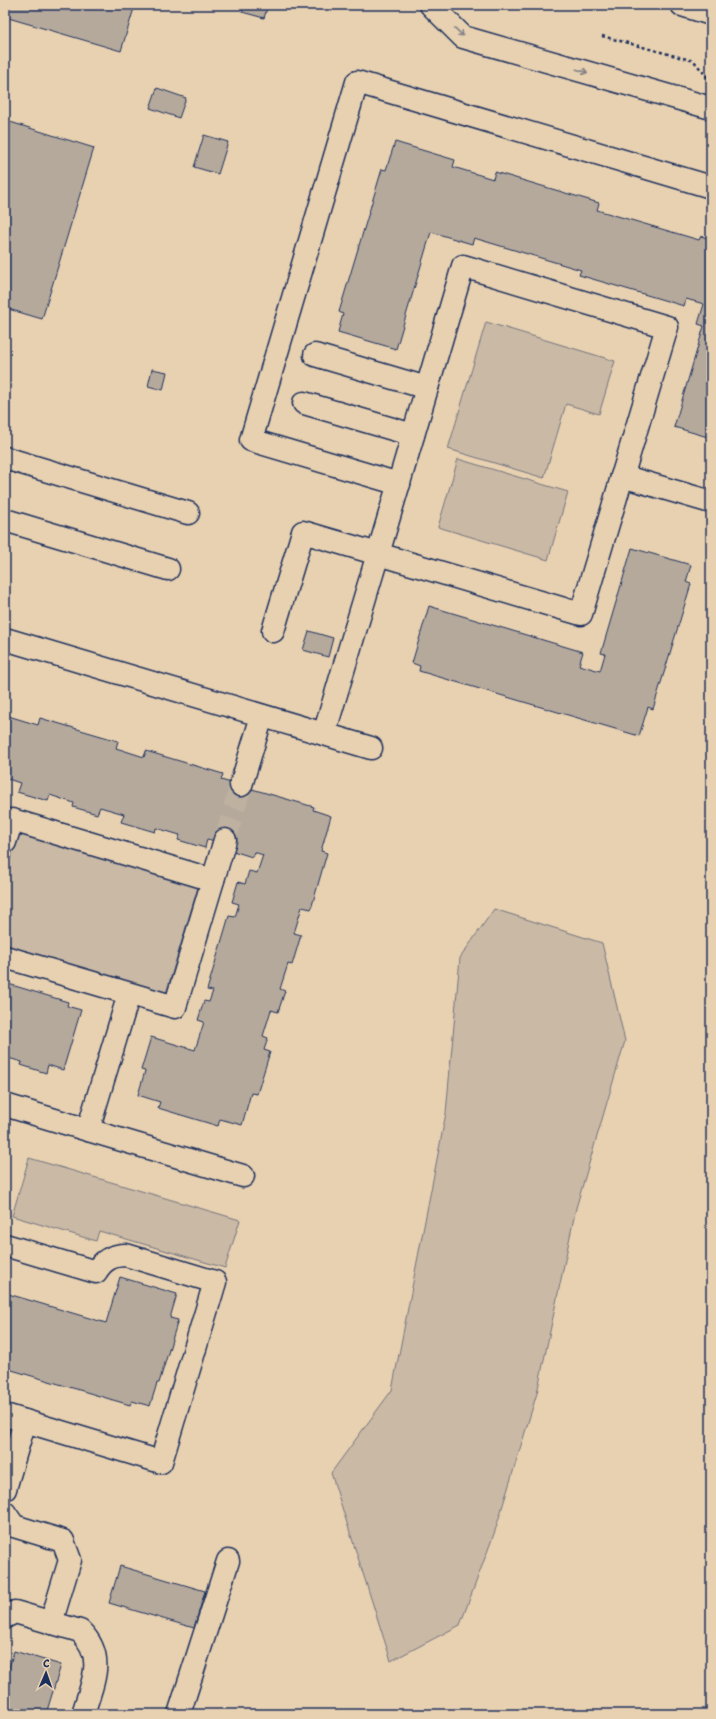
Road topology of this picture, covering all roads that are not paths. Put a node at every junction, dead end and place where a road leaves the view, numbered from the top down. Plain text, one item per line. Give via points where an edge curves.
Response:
1 (431, 5) edge
2 (682, 5) edge
3 (711, 14) edge
4 (711, 108) edge
5 (711, 187) edge
6 (315, 355) dead end
7 (427, 388) junction
8 (304, 403) dead end
9 (413, 435) junction
10 (5, 458) edge
11 (622, 476) junction
12 (399, 484) junction
13 (711, 502) edge
14 (188, 512) dead end
15 (5, 520) edge
16 (378, 554) junction
17 (168, 569) dead end
18 (273, 631) dead end
19 (5, 639) edge
20 (262, 716) junction
21 (324, 734) junction
22 (371, 748) dead end
23 (241, 785) tunnel mouth
24 (225, 840) tunnel mouth
25 (5, 842) edge
26 (213, 880) junction
27 (5, 957) edge
28 (129, 994) junction
29 (5, 1105) edge
30 (88, 1130) junction
31 (243, 1176) dead end
32 (5, 1245) edge
33 (5, 1415) edge
34 (26, 1421) junction
35 (5, 1489) edge
36 (5, 1513) edge
37 (228, 1561) dead end
38 (5, 1617) edge
39 (51, 1623) junction
40 (83, 1714) edge
41 (179, 1714) edge

1 -> 4 main road via 463,37
2 - 3 main road
5 - 12 main road via 358,82 251,440
6 - 7 main road
7 - 9 main road
7 - 11 main road via 463,266 666,327
8 - 9 main road
9 - 12 main road
10 - 14 main road
11 - 13 main road
11 - 16 main road via 581,614
12 - 16 main road
15 - 17 main road
16 - 18 main road via 303,532
16 - 21 main road
19 - 20 main road
20 - 21 main road
20 - 23 main road
21 - 22 main road
24 - 26 main road
25 - 26 main road via 12,820
26 - 28 main road via 175,1008
27 - 28 main road
28 - 30 main road
29 - 30 main road
30 - 31 main road
32 - 34 main road via 96,1272 108,1258 126,1255 215,1282 161,1462
33 - 34 main road
34 - 35 main road
36 - 39 main road via 14,1526 63,1541 70,1560
37 - 41 main road
38 - 39 main road via 15,1612
39 - 40 main road via 80,1631 92,1646 96,1657 96,1669

